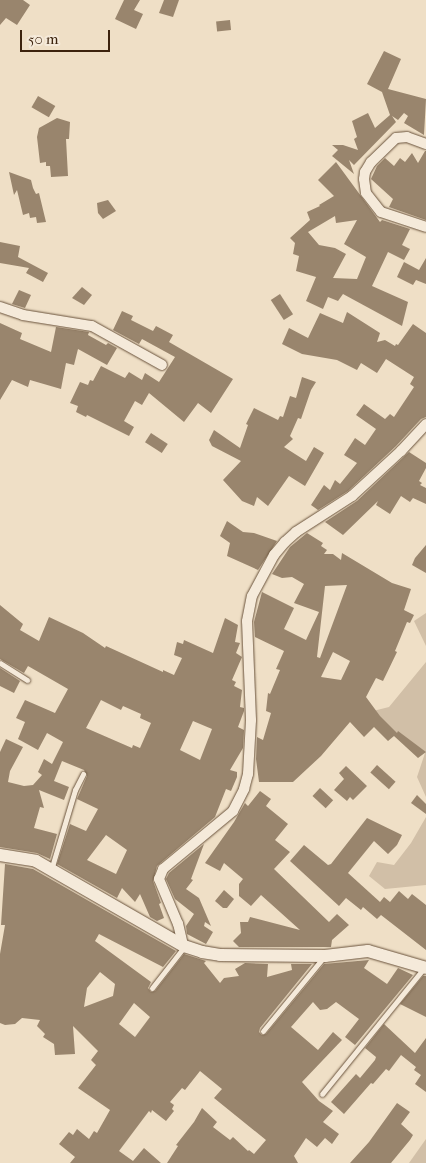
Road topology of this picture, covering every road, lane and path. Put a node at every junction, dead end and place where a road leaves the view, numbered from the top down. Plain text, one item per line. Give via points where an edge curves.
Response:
1 (426, 144) edge
2 (426, 227) edge
3 (0, 307) edge
4 (162, 365) dead end
5 (426, 424) edge
6 (0, 663) edge
7 (27, 680) dead end
8 (83, 774) dead end
9 (0, 855) edge
10 (51, 870) junction
11 (184, 945) junction
12 (325, 956) junction
13 (425, 968) edge
14 (152, 988) dead end
15 (263, 1031) dead end
16 (322, 1094) dead end

1 - 2 street via 407,137 396,138 371,162 364,180 366,193 381,212
3 - 4 street via 22,315 92,326
5 - 11 street via 402,451 352,496 285,542 274,555 252,596 246,621 251,720 244,789 233,811 164,869 159,879
6 - 7 lane
8 - 10 lane via 71,802
9 - 10 street via 36,861
10 - 11 street
11 - 12 street via 220,955
11 - 14 lane
12 - 13 street via 368,951
12 - 15 lane
13 - 16 lane

